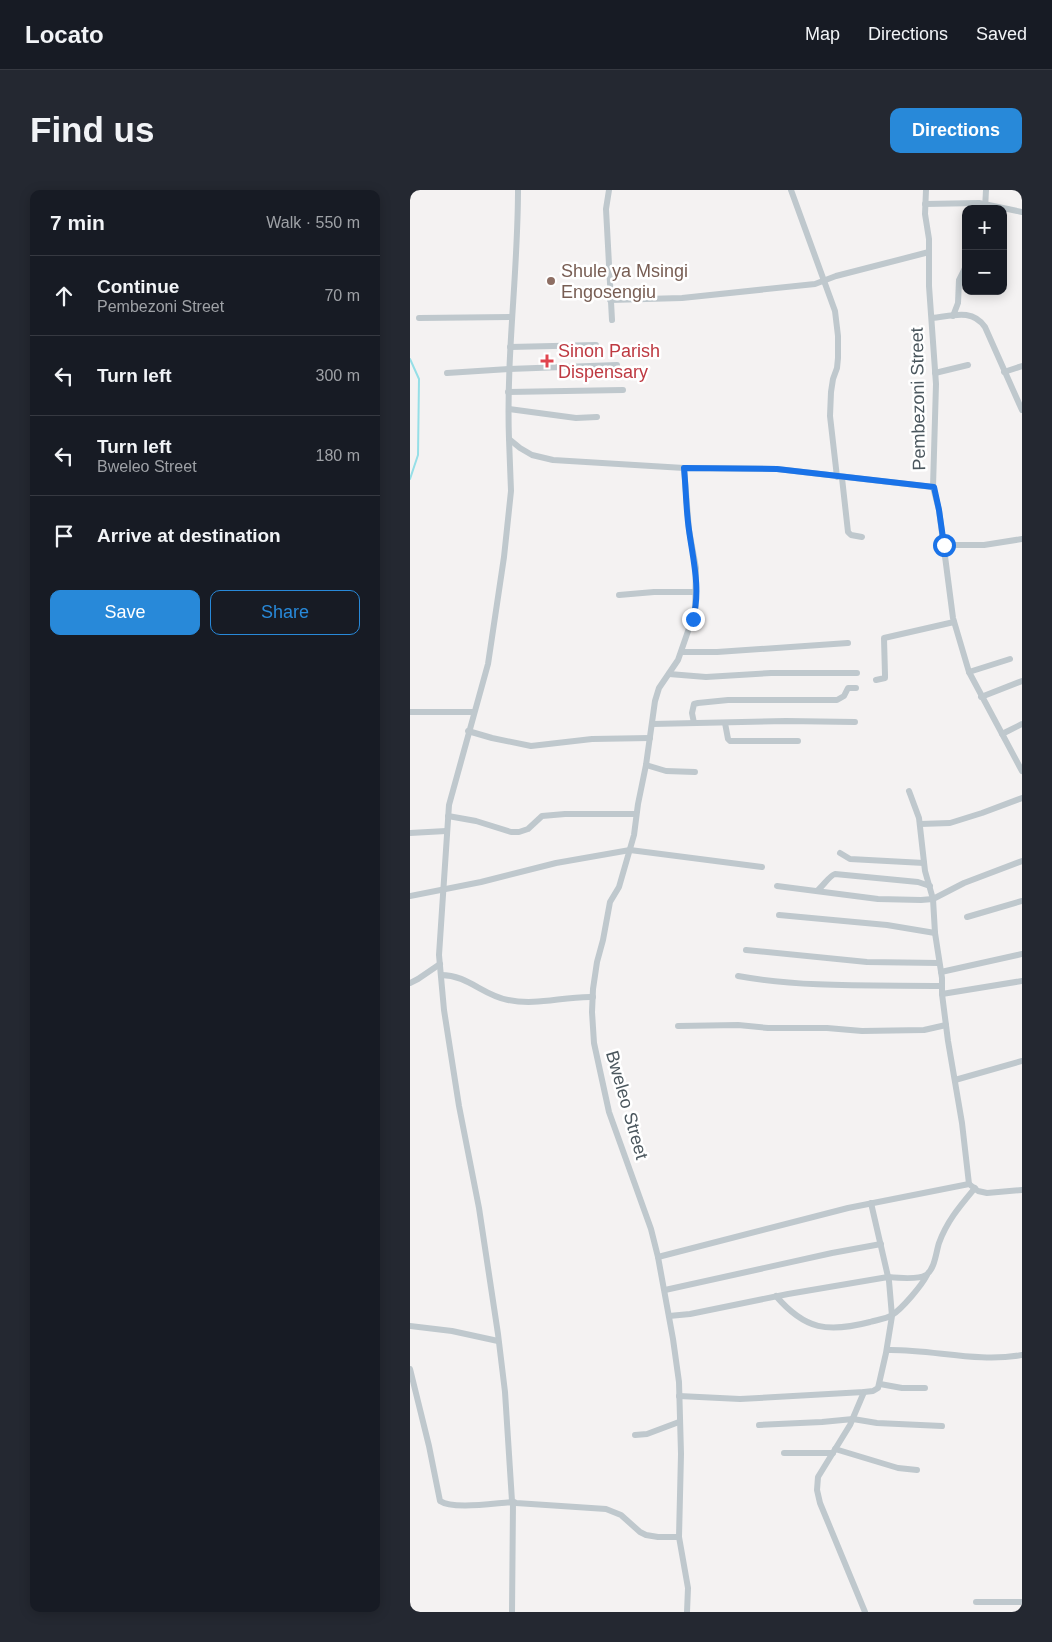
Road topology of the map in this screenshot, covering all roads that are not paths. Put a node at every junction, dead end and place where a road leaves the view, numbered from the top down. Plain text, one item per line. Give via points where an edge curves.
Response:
1 (518, 190) edge
2 (609, 190) edge
3 (791, 190) edge
4 (926, 190) edge
5 (986, 190) edge
6 (925, 204) junction
7 (962, 205) edge
8 (986, 205) edge
9 (1007, 210) edge
10 (1022, 212) edge
11 (928, 252) junction
12 (962, 274) edge
13 (824, 280) junction
14 (610, 300) junction
15 (952, 316) junction
16 (511, 317) junction
17 (419, 318) dead end
18 (932, 318) junction
19 (612, 320) dead end
20 (596, 345) dead end
21 (510, 347) junction
22 (617, 365) dead end
23 (968, 365) dead end
24 (1022, 366) edge
25 (509, 369) junction
26 (1004, 372) junction
27 (447, 373) dead end
28 (935, 373) junction
29 (623, 390) dead end
30 (508, 392) junction
31 (508, 409) junction
32 (1022, 410) edge
33 (598, 417) dead end
34 (509, 439) junction
35 (684, 468) junction
36 (840, 478) junction
37 (934, 487) junction
38 (862, 537) dead end
39 (1022, 539) edge
40 (944, 545) junction
41 (696, 592) junction
42 (619, 596) dead end
43 (954, 622) junction
44 (848, 643) dead end
45 (682, 652) junction
46 (1010, 659) dead end
47 (969, 672) junction
48 (857, 673) dead end
49 (669, 674) junction
50 (876, 680) dead end
51 (1022, 681) edge
52 (856, 688) dead end
53 (981, 697) junction
54 (410, 712) edge
55 (474, 712) junction
56 (726, 722) junction
57 (856, 722) dead end
58 (694, 723) junction
59 (652, 724) junction
60 (1022, 724) edge
61 (468, 731) junction
62 (1002, 734) junction
63 (650, 738) junction
64 (798, 741) dead end
65 (646, 765) junction
66 (1022, 771) edge
67 (695, 772) dead end
68 (909, 791) dead end
69 (1022, 798) edge
70 (636, 814) junction
71 (448, 816) junction
72 (920, 824) junction
73 (446, 831) junction
74 (410, 832) edge
75 (630, 850) junction
76 (840, 854) dead end
77 (1022, 861) edge
78 (924, 863) junction
79 (762, 867) dead end
80 (777, 886) dead end
81 (930, 886) junction
82 (443, 889) junction
83 (818, 890) junction
84 (410, 896) edge
85 (933, 899) junction
86 (1022, 900) edge
87 (779, 914) dead end
88 (967, 917) dead end
89 (935, 933) junction
90 (746, 950) dead end
91 (1022, 954) edge
92 (939, 963) junction
93 (440, 964) junction
94 (941, 972) junction
95 (441, 975) junction
96 (738, 976) dead end
97 (1022, 981) edge
98 (410, 983) edge
99 (942, 986) junction
100 (942, 994) junction
101 (593, 997) junction
102 (946, 1025) junction
103 (678, 1026) dead end
104 (1022, 1061) edge
105 (955, 1080) junction
106 (972, 1186) junction
107 (1022, 1190) edge
108 (871, 1203) junction
109 (881, 1244) junction
110 (658, 1257) junction
111 (928, 1274) junction
112 (888, 1277) junction
113 (665, 1290) junction
114 (776, 1296) junction
115 (669, 1316) junction
116 (892, 1316) junction
117 (410, 1326) edge
118 (498, 1341) junction
119 (887, 1350) junction
120 (1022, 1355) edge
121 (410, 1369) edge
122 (880, 1384) junction
123 (926, 1388) dead end
124 (864, 1392) junction
125 (679, 1396) junction
126 (853, 1419) junction
127 (679, 1422) junction
128 (759, 1425) dead end
129 (942, 1426) dead end
130 (636, 1435) dead end
131 (834, 1451) junction
132 (784, 1453) dead end
133 (917, 1470) dead end
134 (512, 1502) junction
135 (679, 1537) junction
136 (976, 1602) dead end
137 (1022, 1602) edge
138 (512, 1612) edge
139 (687, 1612) edge
140 (865, 1612) edge

1 - 16 street
2 - 14 street via 606,209
3 - 13 street
4 - 6 street, Pembezoni Street
5 - 8 street
6 - 7 street
6 - 11 street, Pembezoni Street
9 - 10 street
11 - 13 street
11 - 18 street, Pembezoni Street
12 - 15 street via 958,303
13 - 14 street via 815,284 682,298
13 - 36 street via 835,311 838,336 830,416
14 - 19 street
15 - 18 street
15 - 26 street via 970,315 980,320
16 - 17 street
16 - 21 street
18 - 28 street, Pembezoni Street
20 - 21 street
21 - 25 street
22 - 25 street
23 - 28 street
24 - 26 street
25 - 27 street
25 - 30 street
26 - 32 street
28 - 37 street, Pembezoni Street
29 - 30 street
30 - 31 street
31 - 33 street via 576,418
31 - 34 street
34 - 35 street via 532,454 553,460
34 - 55 street via 511,491 504,557 488,664
35 - 36 street via 777,469
35 - 41 street, Bweleo Street
36 - 37 street
36 - 38 street via 848,532
37 - 40 street, Pembezoni Street
39 - 40 street via 984,545
40 - 43 street, Pembezoni Street
41 - 42 street
41 - 45 street, Bweleo Street via 695,611
43 - 47 street, Pembezoni Street
43 - 50 street via 884,638 886,675 882,680
44 - 45 street
45 - 49 street, Bweleo Street
46 - 47 street
47 - 53 street, Pembezoni Street
48 - 49 street via 706,677
49 - 59 street, Bweleo Street via 656,694
51 - 53 street
52 - 58 street via 848,688 837,700 698,702 692,708
53 - 62 street, Pembezoni Street
54 - 55 street
55 - 61 street
56 - 57 street
56 - 58 street
56 - 64 street via 730,741
58 - 59 street
59 - 63 street, Bweleo Street
60 - 62 street
61 - 63 street via 531,746 592,739
61 - 71 street
62 - 66 street, Pembezoni Street
63 - 65 street, Bweleo Street
65 - 67 street via 666,771
65 - 70 street, Bweleo Street
68 - 72 street
69 - 72 street via 950,823
70 - 71 street via 542,816 528,829 519,832
70 - 75 street, Bweleo Street
71 - 73 street
72 - 78 street
73 - 74 street
73 - 82 street
75 - 79 street
75 - 82 street via 556,862
75 - 101 street, Bweleo Street via 619,887 610,902
76 - 78 street via 850,859
77 - 85 street via 964,883
78 - 81 street
80 - 83 street
81 - 83 street via 836,874
81 - 85 street
82 - 84 street
82 - 93 street
83 - 85 street via 903,901
85 - 89 street
86 - 88 street
87 - 89 street
89 - 92 street
90 - 92 street via 867,962
91 - 94 street
92 - 94 street
93 - 95 street
93 - 98 street
94 - 99 street
95 - 101 street via 456,976 492,996 521,1003
95 - 118 street
96 - 99 street via 797,984
97 - 100 street
99 - 100 street
100 - 102 street
101 - 110 street, Bweleo Street via 594,1043 609,1112 652,1229
102 - 103 street via 924,1030 862,1031
102 - 105 street
104 - 105 street
105 - 106 street
106 - 107 street via 987,1194
106 - 108 street
106 - 111 street via 945,1227
108 - 109 street
108 - 110 street
109 - 112 street
109 - 113 street
110 - 113 street, Bweleo Street
111 - 112 street
111 - 116 street
112 - 114 street
112 - 116 street
113 - 115 street, Bweleo Street
114 - 115 street
114 - 116 street via 798,1317 823,1327 864,1323
115 - 125 street, Bweleo Street
116 - 119 street
117 - 118 street
118 - 134 street via 505,1392
119 - 120 street via 967,1357
119 - 122 street
121 - 134 street via 440,1501 455,1506
122 - 123 street
122 - 124 street via 873,1391
124 - 125 street via 740,1399
124 - 126 street
125 - 127 street, Bweleo Street
126 - 128 street
126 - 129 street
126 - 131 street
127 - 130 street
127 - 135 street, Bweleo Street
131 - 132 street
131 - 133 street
131 - 140 street via 818,1477 817,1490
134 - 135 street via 606,1510 621,1516 646,1535
134 - 138 street
135 - 139 street, Bweleo Street via 688,1588
136 - 137 street

